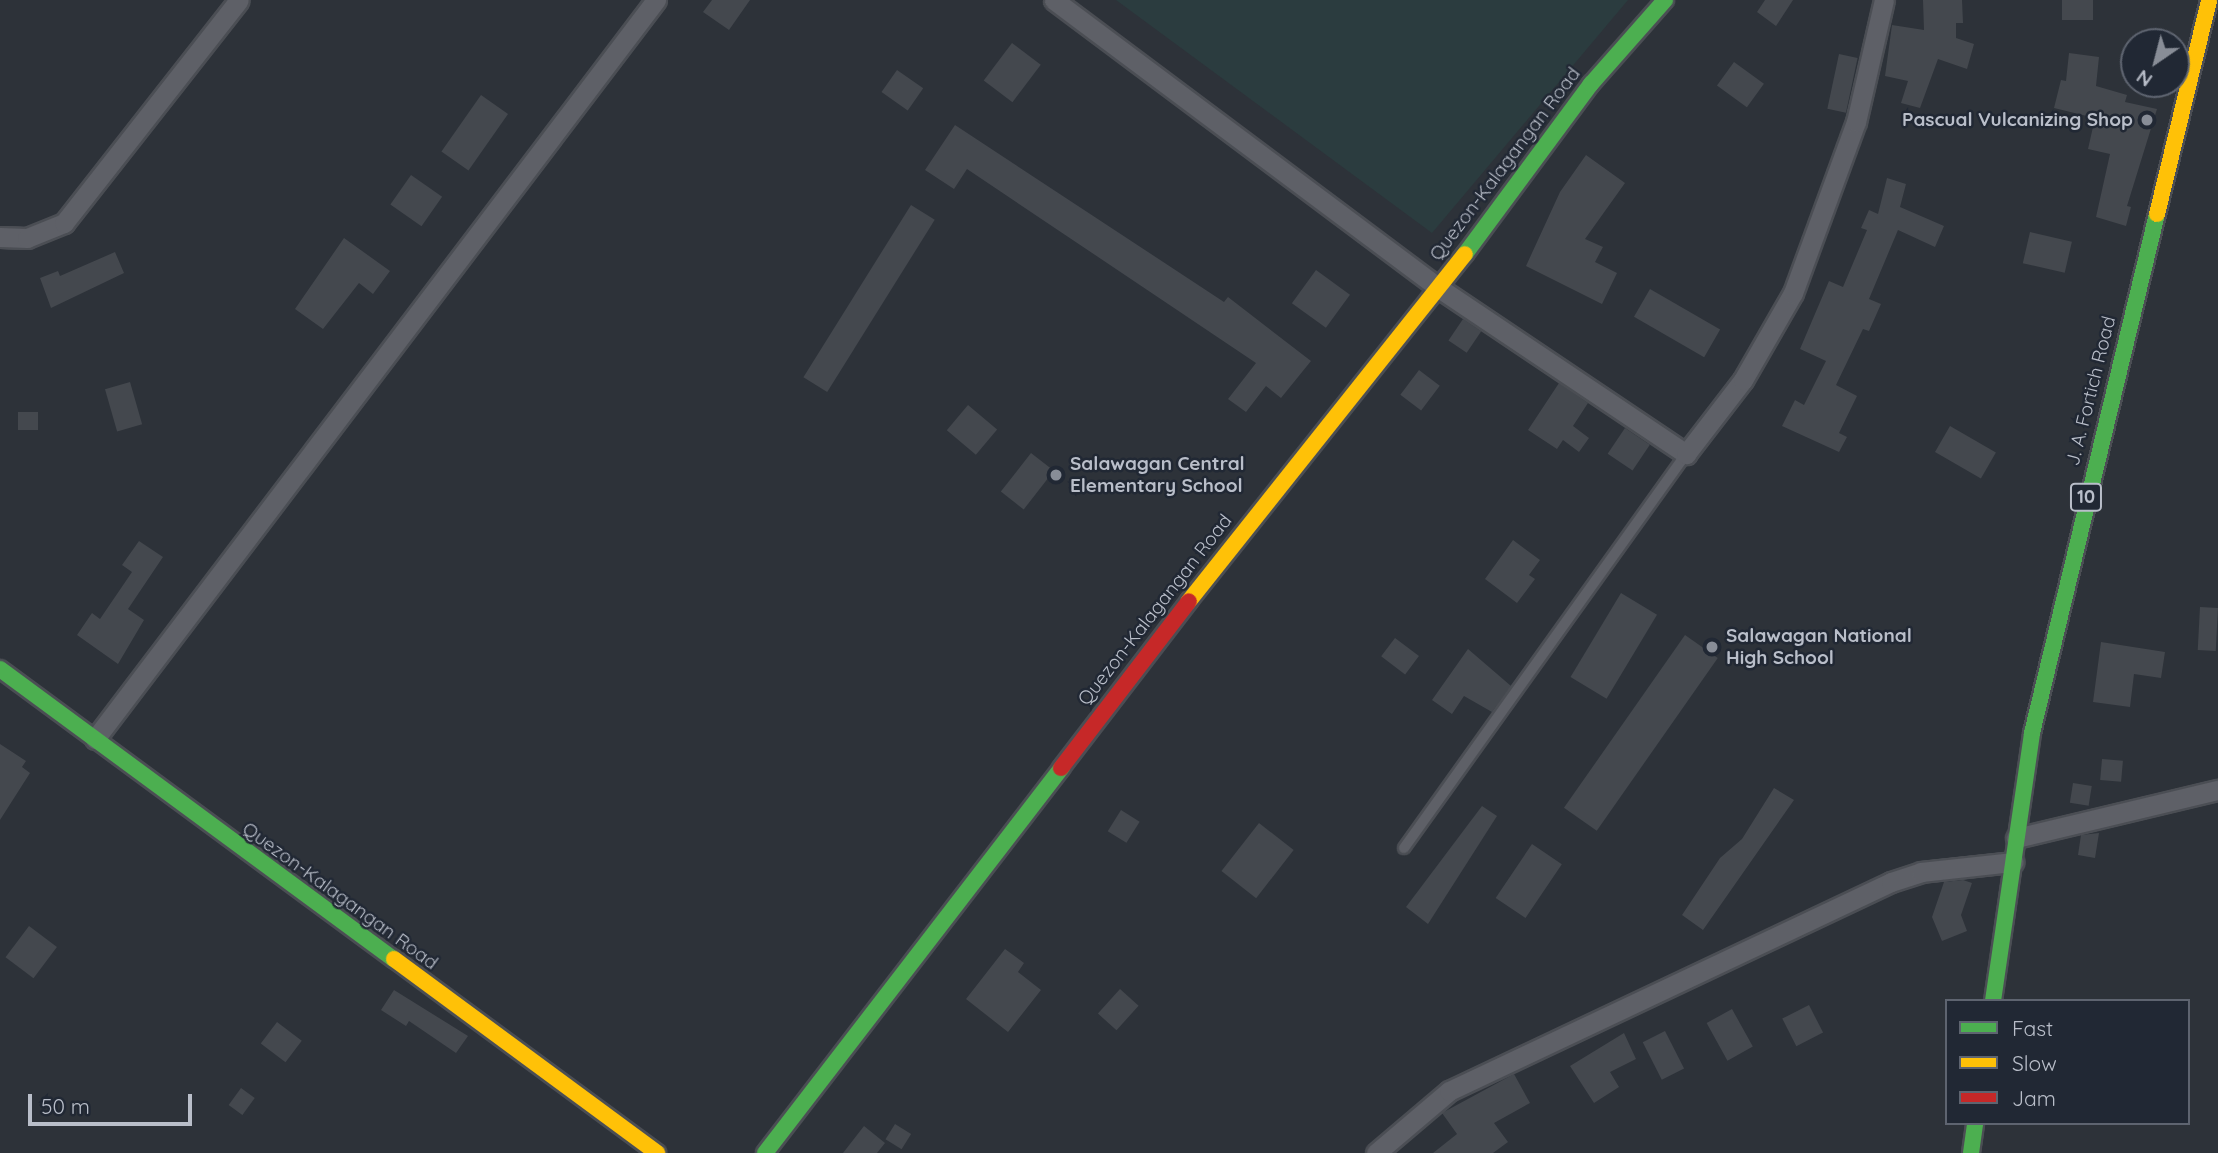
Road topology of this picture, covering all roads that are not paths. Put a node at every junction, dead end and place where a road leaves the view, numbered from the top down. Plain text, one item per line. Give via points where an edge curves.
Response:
1 (239, 0) edge
2 (656, 0) edge
3 (1054, 0) edge
4 (1665, 0) edge
5 (1884, 0) edge
6 (2209, 0) edge
7 (0, 237) edge
8 (1439, 288) junction
9 (1686, 454) junction
10 (0, 668) edge
11 (94, 739) junction
12 (2218, 790) edge
13 (2016, 838) junction
14 (1404, 848) dead end
15 (2012, 862) junction
16 (1993, 999) edge
17 (1975, 1125) edge
18 (657, 1153) edge
19 (765, 1153) edge
20 (1376, 1153) edge
21 (1971, 1153) edge

1 - 7 street via 64,223 27,238
2 - 11 street
3 - 8 street
4 - 8 main road, Quezon-Kalagangan Road via 1591,83
5 - 9 street via 1856,122 1793,293 1743,380
6 - 13 main road, J. A. Fortich Road / 10 via 2080,524 2032,733
8 - 9 street
8 - 19 main road, Quezon-Kalagangan Road via 1264,504
9 - 14 lane
10 - 11 main road, Quezon-Kalagangan Road
11 - 18 main road, Quezon-Kalagangan Road
12 - 13 street
13 - 15 main road, J. A. Fortich Road / 10
15 - 16 main road, J. A. Fortich Road / 10
15 - 20 street via 1921,872 1891,882 1449,1091
17 - 21 main road

